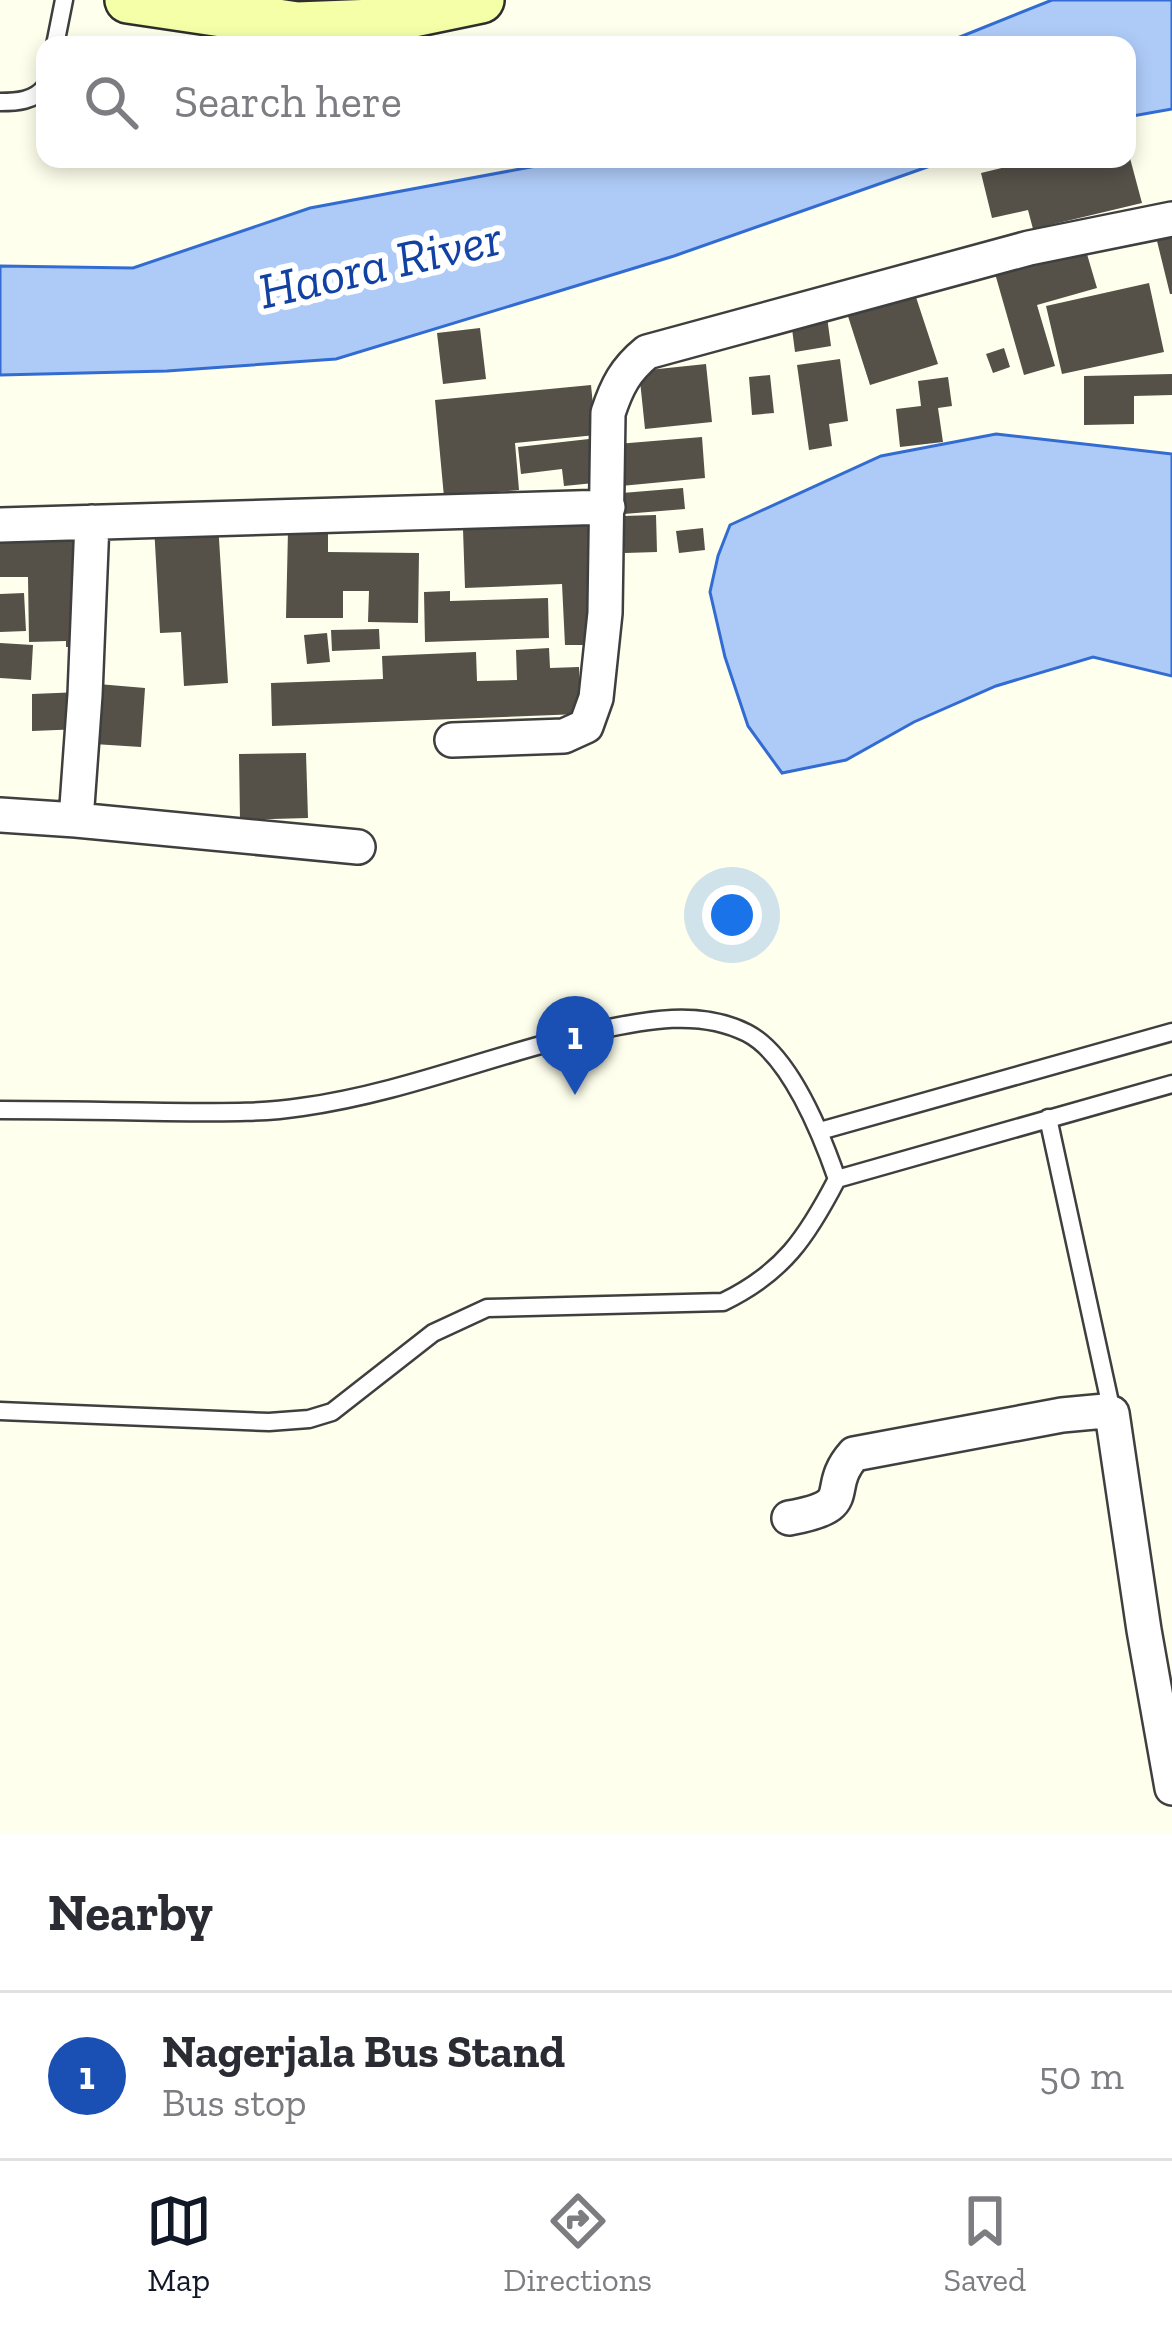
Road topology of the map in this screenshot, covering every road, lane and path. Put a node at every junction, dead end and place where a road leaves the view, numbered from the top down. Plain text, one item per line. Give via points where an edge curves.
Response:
1 (64, 0) edge
2 (481, 0) edge
3 (148, 2) edge
4 (58, 36) edge
5 (36, 96) edge
6 (0, 102) edge
7 (1172, 219) edge
8 (608, 507) junction
9 (92, 522) junction
10 (0, 525) edge
11 (452, 740) dead end
12 (0, 815) edge
13 (76, 820) junction
14 (358, 847) dead end
15 (1172, 1032) edge
16 (1172, 1084) edge
17 (0, 1110) edge
18 (1048, 1118) junction
19 (820, 1131) junction
20 (837, 1179) junction
21 (0, 1411) edge
22 (1112, 1413) junction
23 (789, 1518) dead end
24 (1158, 1627) edge
25 (1172, 1788) edge

1 - 4 lane
2 - 3 street via 375,22 297,25
5 - 6 lane
7 - 8 street via 1028,248 647,352 617,385 608,413
8 - 9 street
8 - 11 street via 596,698 586,726 564,736
9 - 10 street
9 - 13 street
12 - 13 street
13 - 14 street
15 - 19 lane
16 - 18 lane
17 - 19 lane via 300,1108 375,1094 552,1040 703,1018 750,1034 770,1052
18 - 20 lane
18 - 22 lane
19 - 20 lane
20 - 21 lane via 780,1265 723,1302 488,1308 433,1333 332,1412 309,1419
22 - 23 street via 854,1454 830,1507
22 - 24 street
24 - 25 street

